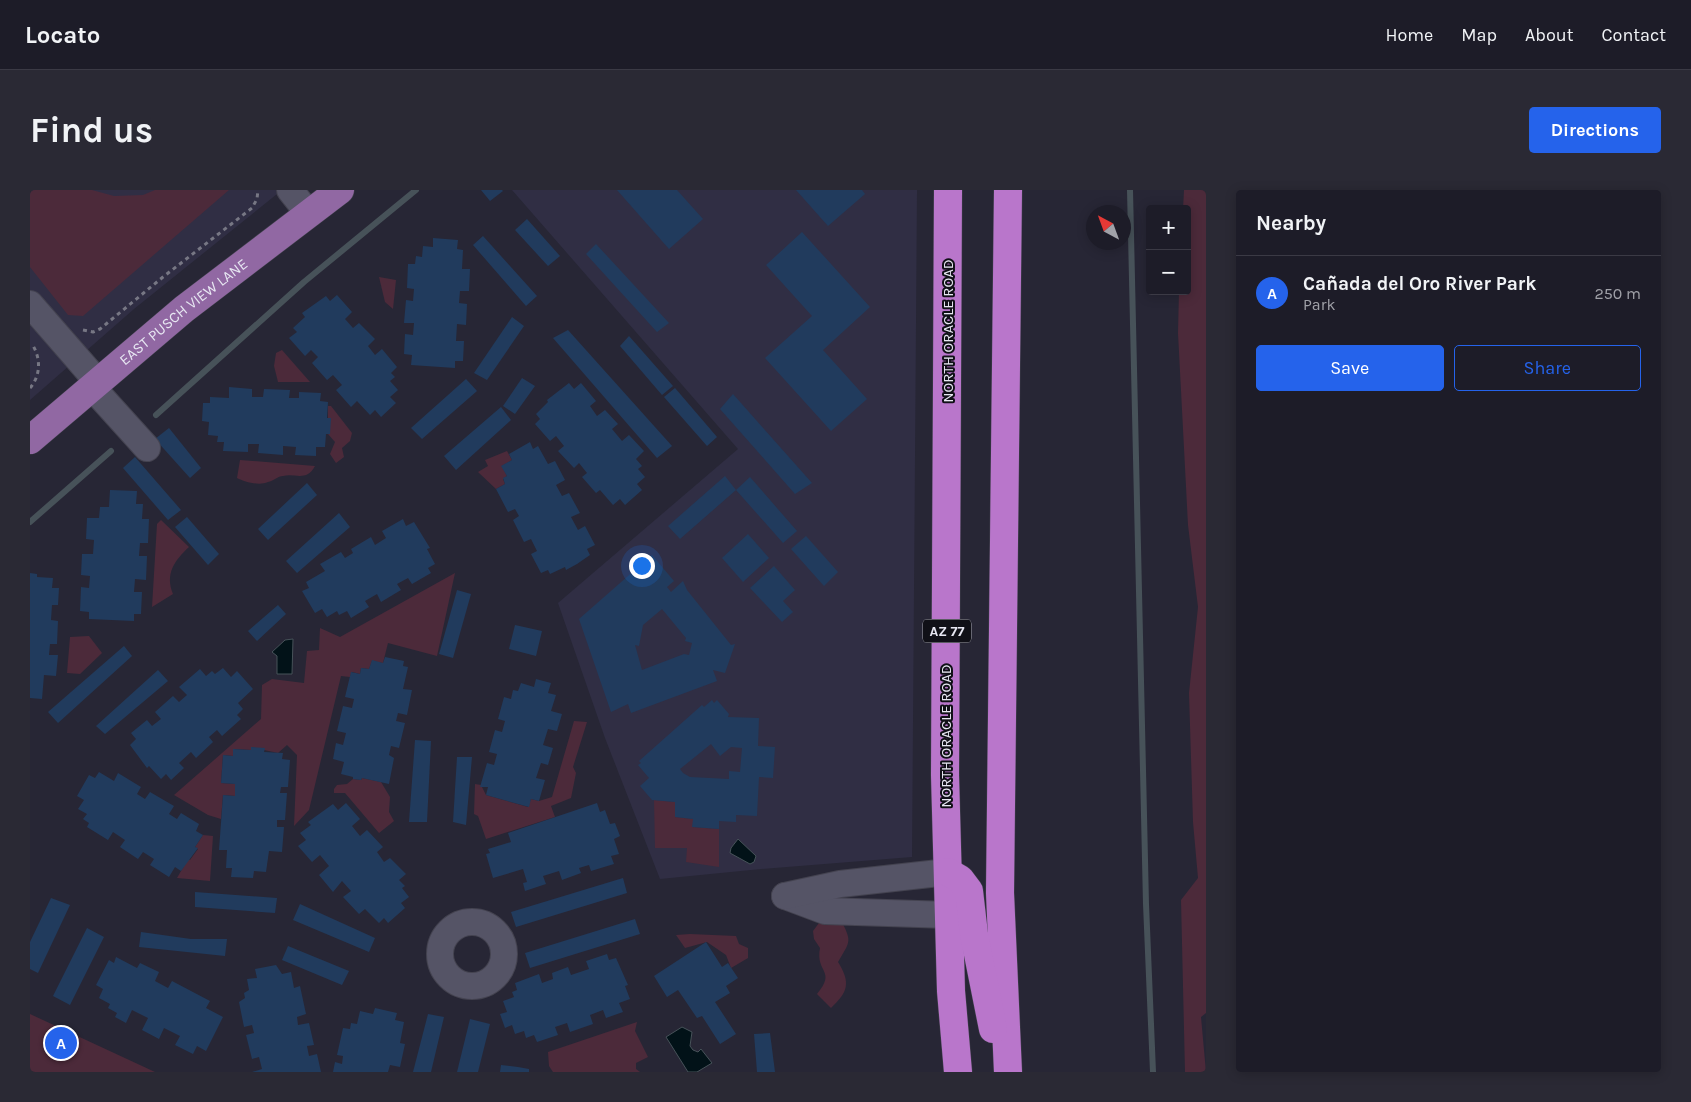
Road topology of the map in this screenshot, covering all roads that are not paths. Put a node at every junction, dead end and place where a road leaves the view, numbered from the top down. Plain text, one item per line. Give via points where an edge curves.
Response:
1 (290, 190) edge
2 (340, 190) edge
3 (948, 190) edge
4 (1008, 190) edge
5 (309, 214) junction
6 (30, 304) edge
7 (94, 384) junction
8 (30, 440) edge
9 (148, 448) dead end
10 (948, 872) junction
11 (949, 915) junction
12 (958, 1072) edge
13 (1001, 1072) edge
14 (1008, 1072) edge

1 - 5 lane
2 - 5 main road, EAST PUSCH VIEW LANE
3 - 10 highway, NORTH ORACLE ROAD / AZ 77 via 945,775
4 - 14 highway via 1000,893
5 - 7 main road, EAST PUSCH VIEW LANE via 184,309
6 - 7 lane
7 - 8 main road, EAST PUSCH VIEW LANE
7 - 9 lane
10 - 11 highway, NORTH ORACLE ROAD / AZ 77
10 - 11 lane via 840,884 786,896 825,911
10 - 13 highway via 960,879 969,891 974,934
11 - 12 highway, NORTH ORACLE ROAD / AZ 77

